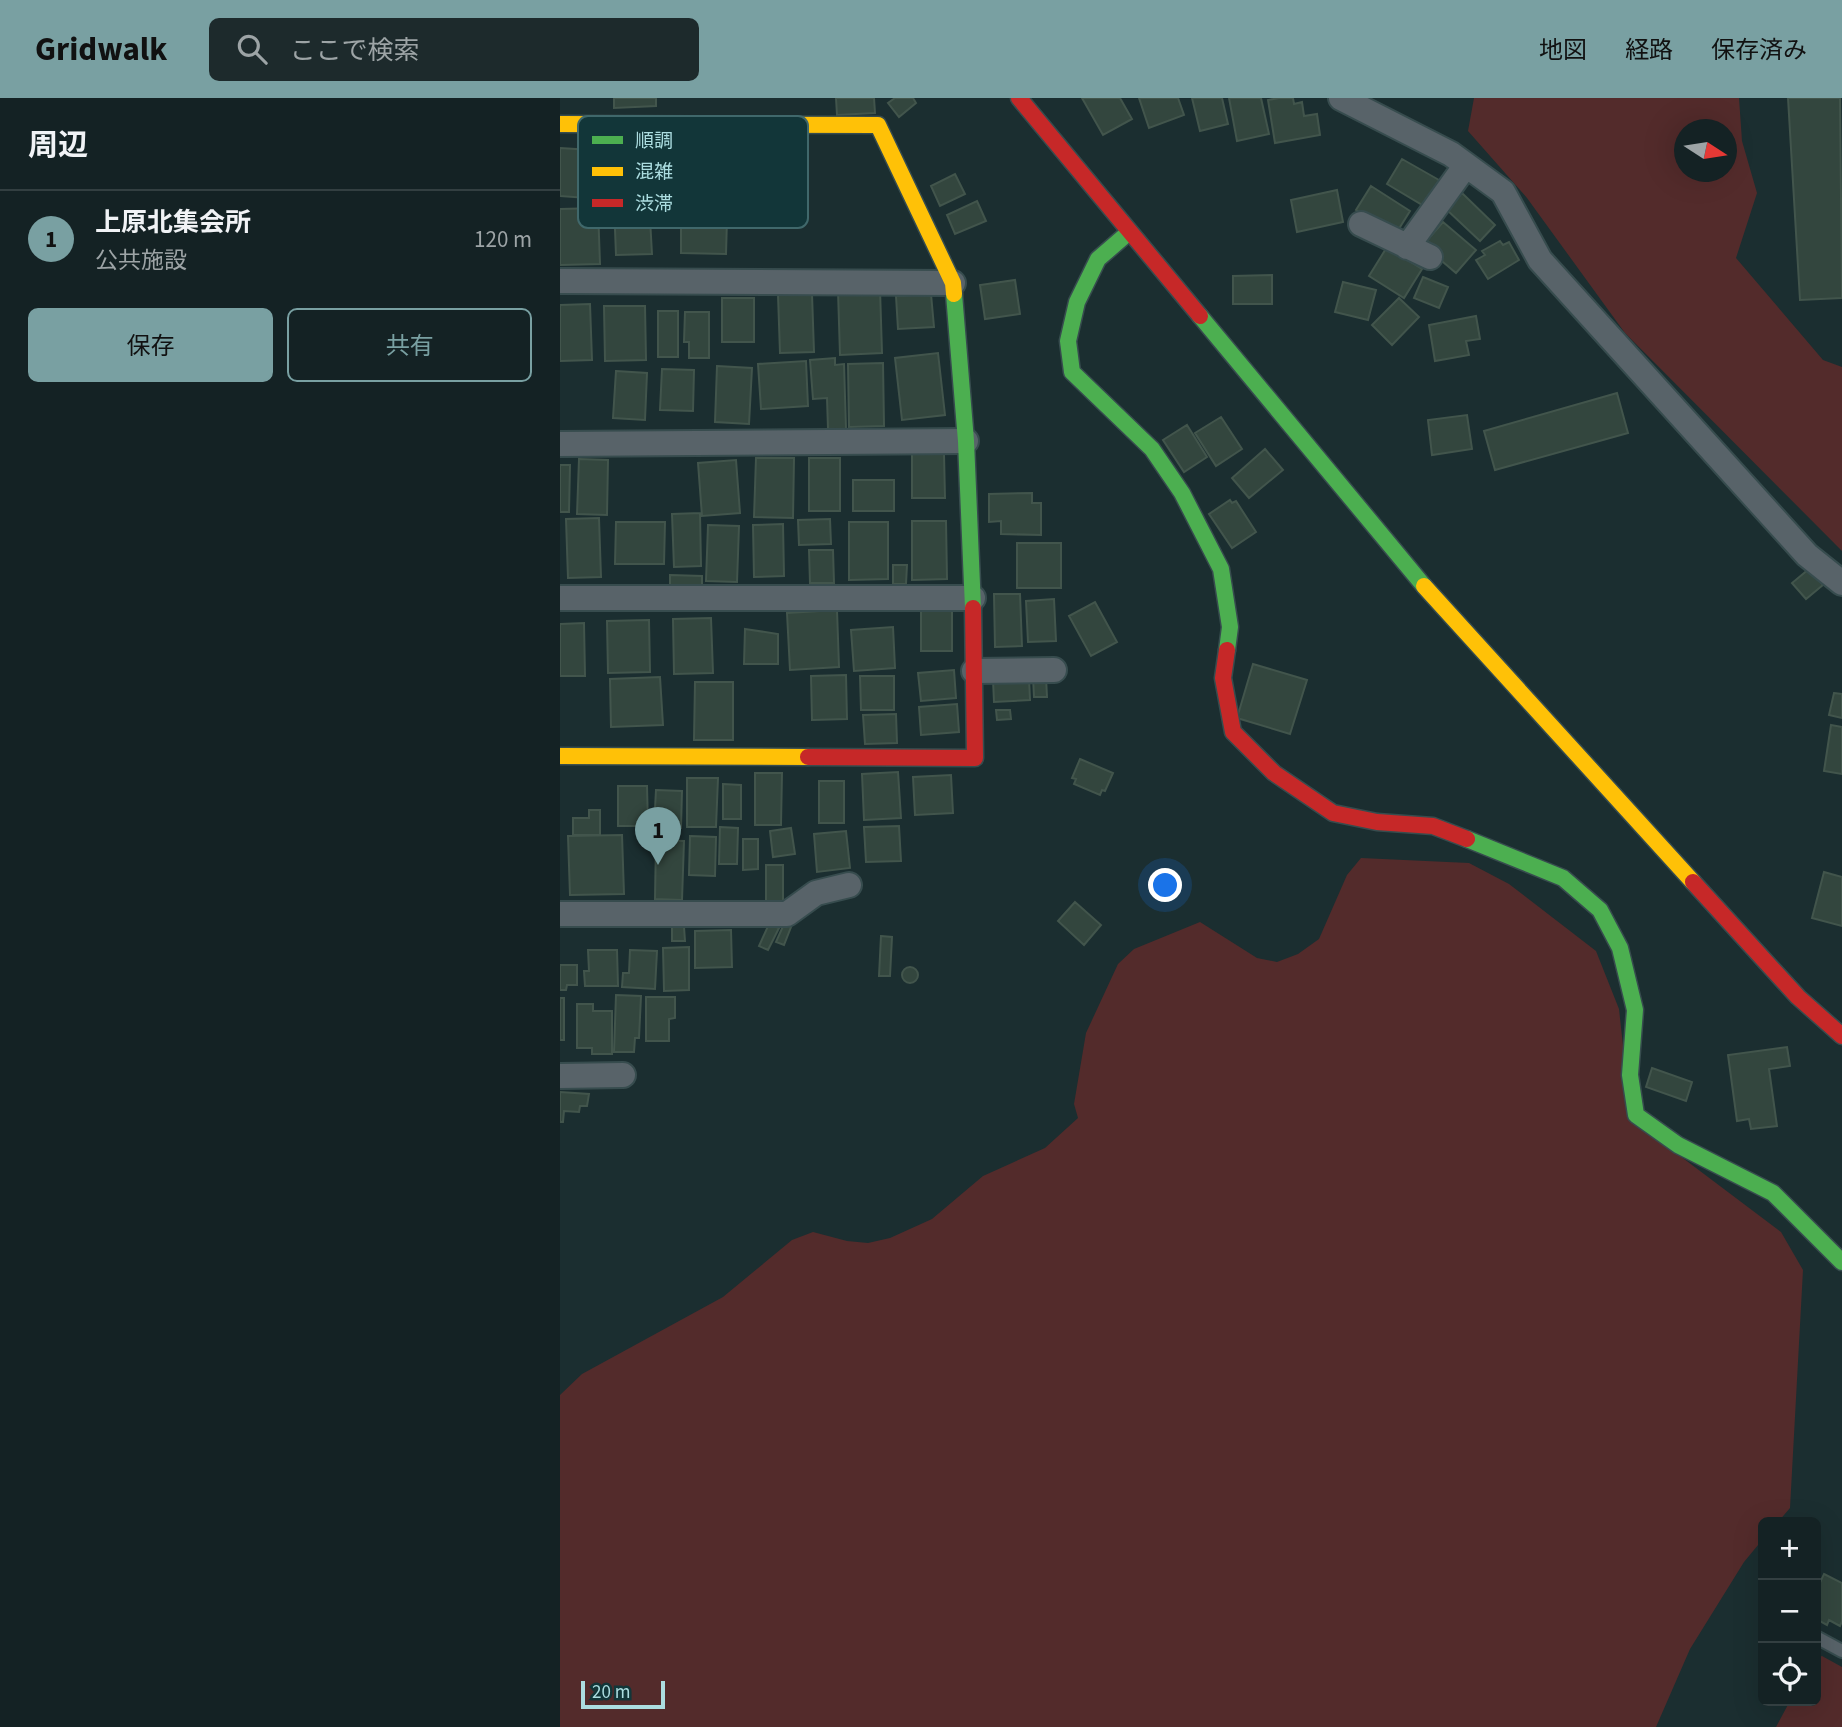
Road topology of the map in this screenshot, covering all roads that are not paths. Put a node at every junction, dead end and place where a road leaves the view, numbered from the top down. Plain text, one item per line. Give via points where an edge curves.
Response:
1 (1019, 98) edge
2 (1341, 98) edge
3 (560, 124) edge
4 (578, 124) edge
5 (808, 125) edge
6 (1466, 165) junction
7 (1361, 224) dead end
8 (1128, 233) junction
9 (1407, 247) junction
10 (1430, 257) dead end
11 (560, 281) edge
12 (953, 283) junction
13 (966, 441) junction
14 (560, 444) edge
15 (1842, 583) edge
16 (560, 598) edge
17 (973, 598) junction
18 (1054, 670) dead end
19 (974, 671) junction
20 (560, 756) edge
21 (849, 885) dead end
22 (560, 914) edge
23 (1842, 1036) edge
24 (623, 1075) dead end
25 (560, 1076) edge
26 (1842, 1262) edge
27 (1821, 1640) edge
28 (1842, 1651) edge

1 - 8 street
2 - 6 street
3 - 4 street
5 - 12 street via 878,125
6 - 9 street
6 - 15 street via 1503,192 1540,260 1807,555
7 - 9 street
8 - 23 street via 1426,589 1798,997
8 - 26 street via 1098,259 1077,302 1068,341 1072,372 1152,449 1182,493 1221,569 1230,627 1223,678 1233,732 1274,774 1333,813 1433,826 1563,878 1600,910 1620,948 1635,1010 1630,1075 1636,1115 1678,1145 1773,1193
9 - 10 street
11 - 12 street
12 - 13 street
13 - 14 street
13 - 17 street
16 - 17 street
17 - 19 street
18 - 19 street
19 - 20 street via 975,758
21 - 22 street via 816,893 787,914
24 - 25 street
27 - 28 lane

